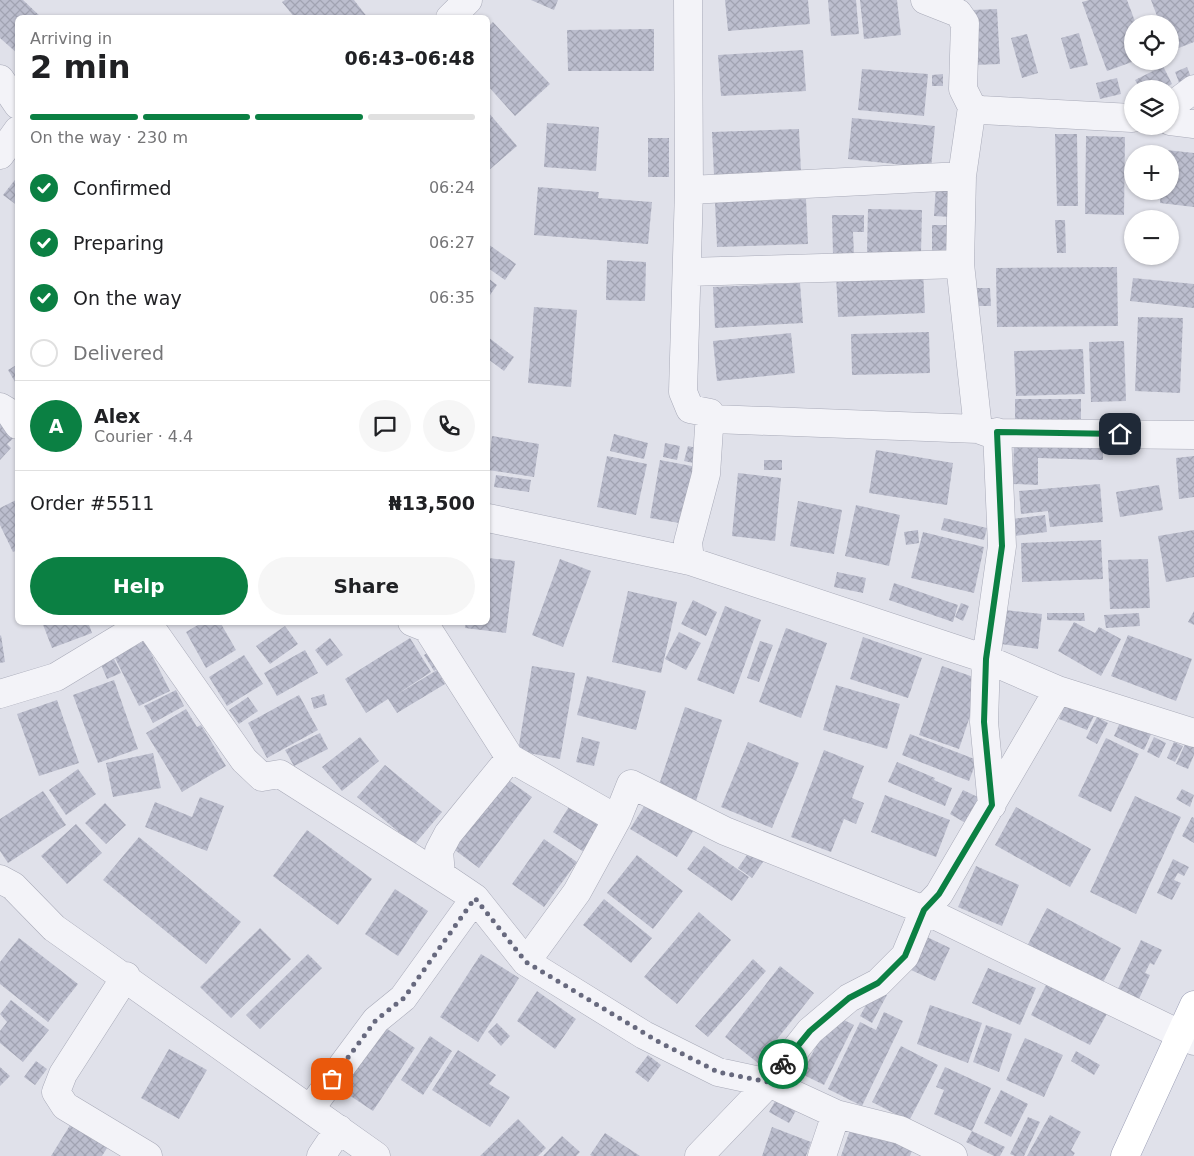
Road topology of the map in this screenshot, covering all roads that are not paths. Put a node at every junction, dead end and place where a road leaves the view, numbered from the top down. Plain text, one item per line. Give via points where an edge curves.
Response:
1 (468, 0) edge
2 (688, 0) edge
3 (925, 0) edge
4 (453, 15) edge
5 (0, 79) edge
6 (1194, 89) edge
7 (15, 100) edge
8 (1179, 100) edge
9 (972, 107) junction
10 (1124, 118) edge
11 (1179, 122) edge
12 (1194, 124) edge
13 (15, 134) edge
14 (0, 155) edge
15 (962, 176) junction
16 (689, 190) junction
17 (960, 264) junction
18 (687, 272) junction
19 (0, 407) edge
20 (710, 413) junction
21 (15, 420) edge
22 (988, 431) junction
23 (1194, 435) edge
24 (490, 518) edge
25 (690, 561) junction
26 (142, 625) edge
27 (149, 625) edge
28 (420, 625) edge
29 (986, 659) junction
30 (1058, 690) junction
31 (0, 694) edge
32 (1194, 733) edge
33 (510, 758) junction
34 (992, 805) junction
35 (617, 818) junction
36 (0, 879) edge
37 (475, 898) junction
38 (924, 910) junction
39 (526, 962) junction
40 (126, 976) junction
41 (1194, 1005) edge
42 (1188, 1037) edge
43 (768, 1082) junction
44 (310, 1109) junction
45 (836, 1114) junction
46 (339, 1129) junction
47 (148, 1156) edge
48 (321, 1156) edge
49 (376, 1156) edge
50 (699, 1156) edge
51 (822, 1156) edge
52 (953, 1156) edge
53 (1124, 1156) edge

1 - 4 street
2 - 16 street
3 - 9 street via 958,13 965,23 964,89
5 - 7 street
6 - 8 street
9 - 10 street
9 - 15 street
11 - 12 street
13 - 14 street
15 - 16 street
15 - 17 street
16 - 18 street
17 - 18 street
17 - 22 street
18 - 20 street via 683,392 690,409
19 - 21 street via 10,412
20 - 22 street via 714,419
20 - 25 street via 706,474 688,542
22 - 23 street
22 - 29 street via 1002,546
24 - 25 street
25 - 29 street
26 - 31 street via 56,677
27 - 37 street via 244,760 262,777 280,774
28 - 33 street via 427,628
29 - 30 street
29 - 34 street via 984,722
30 - 32 street
30 - 34 street
33 - 35 street
33 - 37 street via 448,834 439,851 441,875
34 - 38 street via 939,894
35 - 38 street via 631,784 725,831
35 - 39 street via 577,892
36 - 40 street via 13,886 54,928
37 - 39 street
37 - 44 street via 404,998 376,1020
38 - 42 street
38 - 43 street via 905,956 878,983 849,998 810,1031
39 - 43 street via 644,1035 718,1072
40 - 44 street
40 - 47 street via 63,1074 56,1092 66,1106
41 - 42 main road
42 - 53 main road
43 - 45 street
43 - 50 street
44 - 46 street
45 - 51 street
45 - 52 street via 900,1130
46 - 48 street
46 - 49 street

